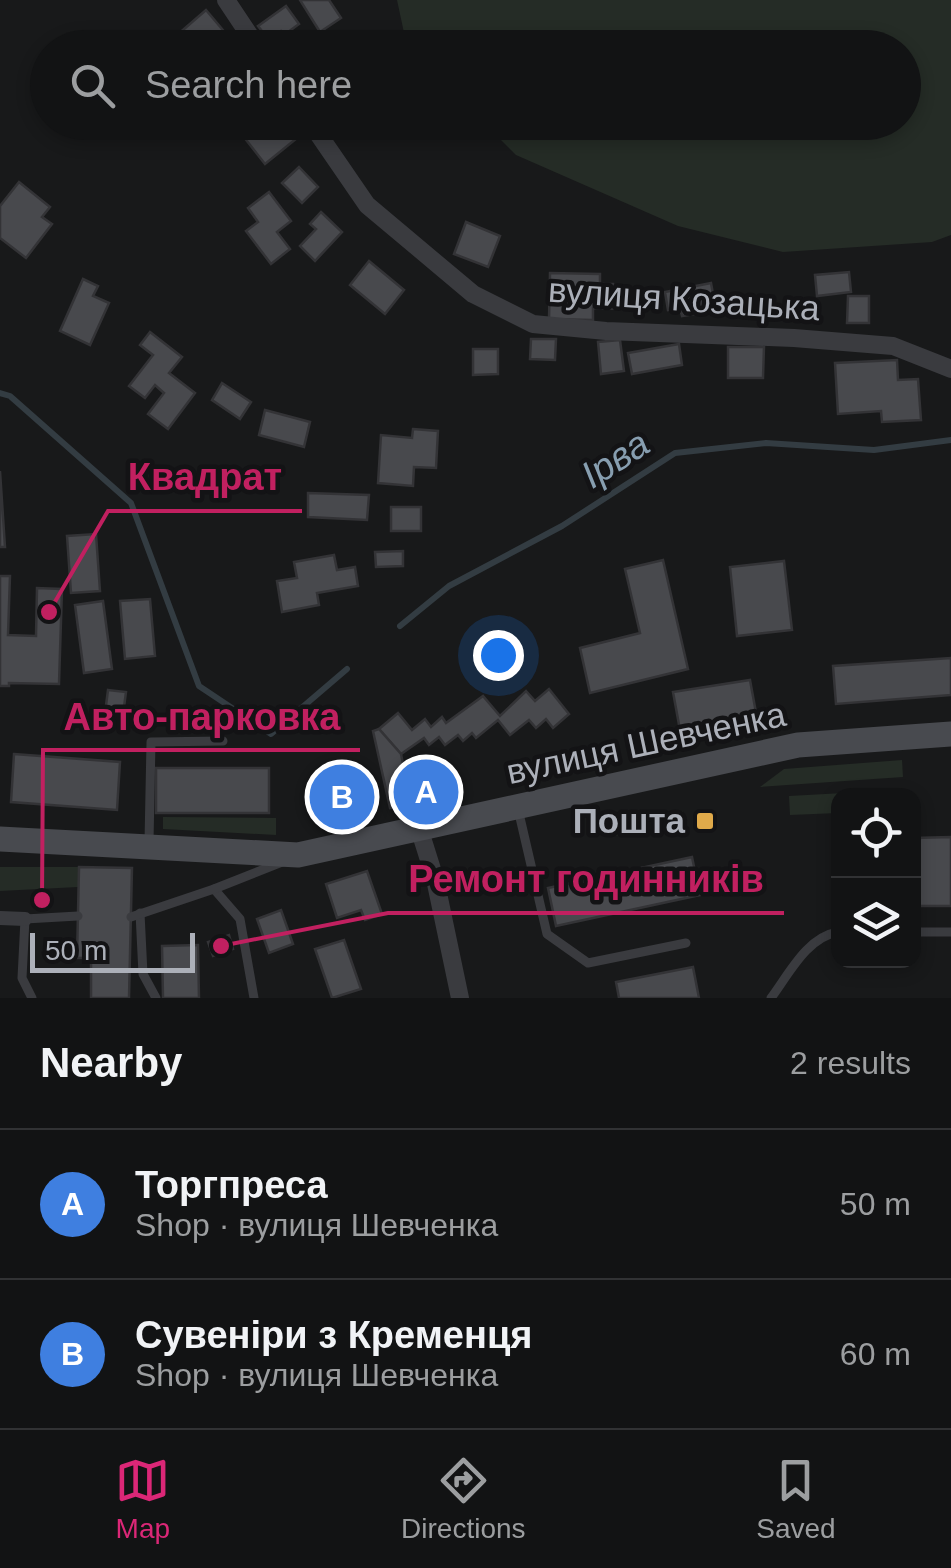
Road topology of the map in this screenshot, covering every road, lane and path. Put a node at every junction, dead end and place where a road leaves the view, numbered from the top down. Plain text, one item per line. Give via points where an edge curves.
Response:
1 (226, 0) edge
2 (246, 30) edge
3 (322, 140) edge
4 (951, 369) edge
5 (951, 734) edge
6 (224, 741) dead end
7 (518, 806) junction
8 (419, 828) junction
9 (0, 839) edge
10 (148, 845) junction
11 (298, 855) junction
12 (214, 889) junction
13 (78, 916) dead end
14 (0, 918) edge
15 (25, 918) junction
16 (921, 932) edge
17 (951, 932) edge
18 (831, 934) edge
19 (686, 943) dead end
20 (32, 998) edge
21 (156, 998) edge
22 (254, 998) edge
23 (460, 998) edge
24 (771, 998) edge

1 - 2 street
3 - 4 street, вулиця Козацька via 367,205 473,294 534,324 893,346
5 - 7 main road, вулиця Шевченка via 798,745
6 - 10 lane via 150,742
7 - 8 main road, вулиця Шевченка
7 - 19 lane via 547,934 588,962
8 - 11 main road, вулиця Шевченка
8 - 23 street
9 - 10 main road, вулиця Шевченка
10 - 11 main road, вулиця Шевченка
11 - 12 lane
12 - 21 lane via 136,915 143,974
12 - 22 lane via 240,919
13 - 15 lane
14 - 15 street
15 - 20 lane via 22,978
16 - 17 lane
18 - 24 lane via 809,948

